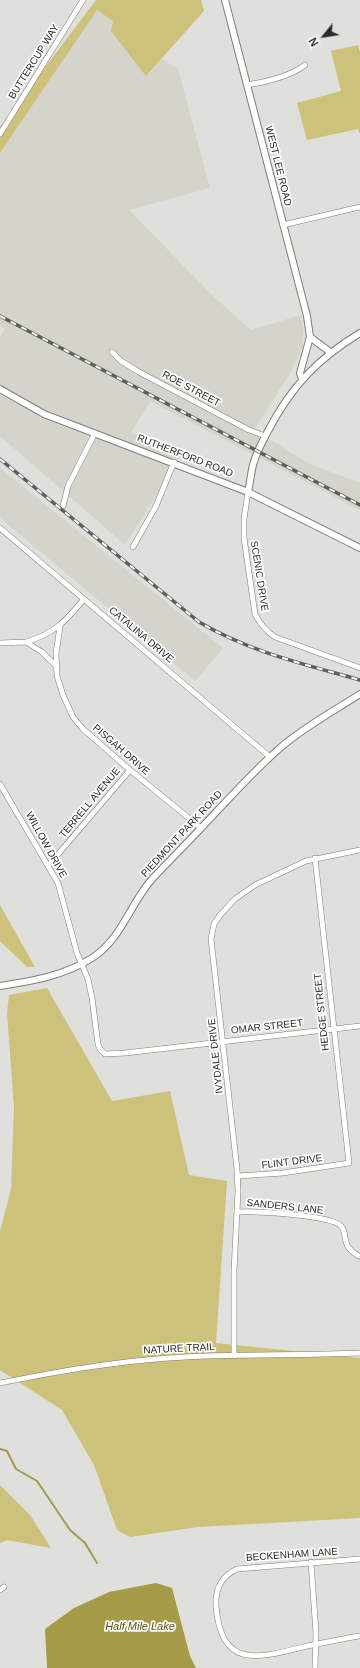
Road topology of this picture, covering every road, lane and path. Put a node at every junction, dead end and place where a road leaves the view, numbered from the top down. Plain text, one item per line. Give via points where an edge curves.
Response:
1 (83, 0) edge
2 (225, 0) edge
3 (305, 65) dead end
4 (247, 85) junction
5 (0, 134) edge
6 (360, 207) edge
7 (283, 225) junction
8 (360, 333) edge
9 (310, 337) junction
10 (112, 352) dead end
11 (330, 352) junction
12 (302, 379) junction
13 (0, 389) edge
14 (95, 433) junction
15 (265, 436) junction
16 (174, 462) junction
17 (248, 492) junction
18 (63, 506) dead end
19 (0, 528) edge
20 (132, 547) dead end
21 (360, 548) edge
22 (84, 599) junction
23 (60, 627) junction
24 (26, 642) junction
25 (0, 643) edge
26 (56, 666) junction
27 (360, 668) edge
28 (360, 694) edge
29 (270, 757) junction
30 (130, 770) junction
31 (0, 784) edge
32 (201, 828) junction
33 (360, 850) edge
34 (315, 858) junction
35 (48, 866) junction
36 (82, 964) junction
37 (0, 986) edge
38 (360, 1026) edge
39 (333, 1029) junction
40 (223, 1041) junction
41 (105, 1054) joint
42 (349, 1163) joint
43 (238, 1176) junction
44 (238, 1212) junction
45 (359, 1256) edge
46 (360, 1353) edge
47 (234, 1355) junction
48 (0, 1383) edge
49 (360, 1559) edge
50 (311, 1562) junction
51 (360, 1636) edge
52 (316, 1644) junction
53 (315, 1668) edge

1 - 5 street, BUTTERCUP WAY
2 - 4 street, WEST LEE ROAD
3 - 4 street via 292,73
4 - 7 street, WEST LEE ROAD
6 - 7 street
7 - 9 street, WEST LEE ROAD via 307,316
8 - 11 street
9 - 11 street
9 - 12 street, WEST LEE ROAD via 300,373
10 - 15 street, ROE STREET via 138,372
11 - 12 street
12 - 15 street
13 - 14 street, RUTHERFORD ROAD via 44,414
14 - 16 street, RUTHERFORD ROAD
14 - 18 street via 68,486
15 - 17 street via 253,464
16 - 17 street, RUTHERFORD ROAD
16 - 20 street via 156,506
17 - 21 street, RUTHERFORD ROAD
17 - 27 street, SCENIC DRIVE via 244,538 255,614 259,622 275,637
19 - 22 street, CATALINA DRIVE
22 - 23 street
22 - 29 street, CATALINA DRIVE
23 - 24 street
23 - 26 street, PISGAH DRIVE
24 - 25 street
24 - 26 street via 42,652
26 - 30 street, PISGAH DRIVE via 63,695 73,718
28 - 29 street, PIEDMONT PARK ROAD via 289,741
29 - 32 street, PIEDMONT PARK ROAD
30 - 32 street, PISGAH DRIVE
30 - 35 street, TERRELL AVENUE via 97,812
31 - 35 street, WILLOW DRIVE
32 - 36 street, PIEDMONT PARK ROAD via 148,884 112,941
33 - 34 street, IVYDALE DRIVE
34 - 39 street, HEDGE STREET
34 - 40 street, IVYDALE DRIVE via 278,873 245,892 228,906 214,924 211,939
35 - 36 street, WILLOW DRIVE via 58,883 76,953
36 - 37 street, PIEDMONT PARK ROAD via 46,978
36 - 41 street, WILLOW DRIVE via 92,998 98,1044
38 - 39 street, OMAR STREET
39 - 40 street, OMAR STREET
39 - 42 street, HEDGE STREET
40 - 41 street, OMAR STREET
40 - 43 street, IVYDALE DRIVE
42 - 43 street, FLINT DRIVE via 283,1173
43 - 44 street, IVYDALE DRIVE
44 - 45 street, SANDERS LANE via 291,1215 337,1223 342,1227 347,1246
44 - 47 street, IVYDALE DRIVE via 234,1270
46 - 47 street, NATURE TRAIL
47 - 48 street, NATURE TRAIL via 100,1364
49 - 50 street, BECKENHAM LANE
50 - 52 street
50 - 52 street, BECKENHAM LANE via 237,1569 222,1580 216,1596 220,1631 226,1642 237,1652 263,1657
51 - 52 street, BECKENHAM LANE
52 - 53 street

